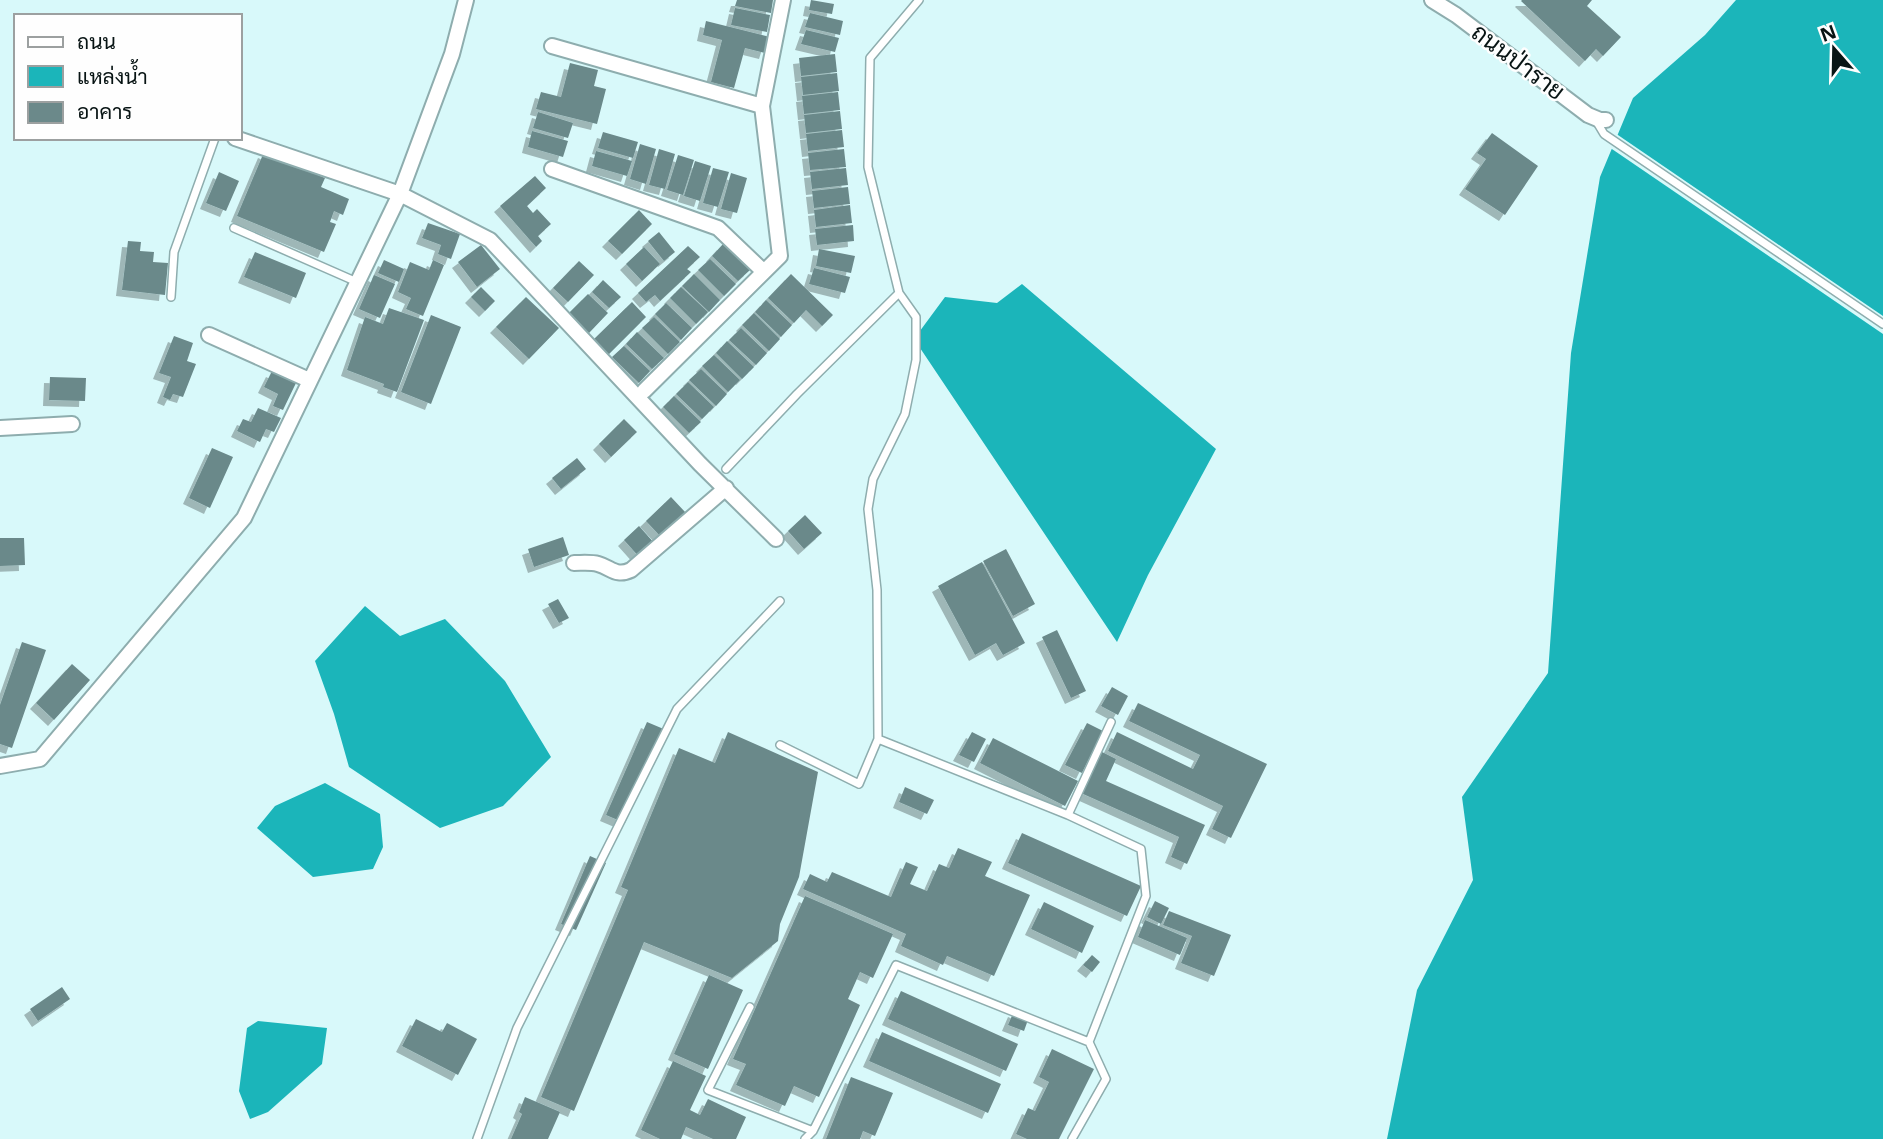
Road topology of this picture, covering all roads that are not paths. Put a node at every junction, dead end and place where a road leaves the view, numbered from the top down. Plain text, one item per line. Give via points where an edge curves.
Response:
1 (467, 0) edge
2 (783, 0) edge
3 (919, 0) edge
4 (1432, 0) edge
5 (552, 47) dead end
6 (762, 106) junction
7 (1600, 119) joint
8 (214, 140) edge
9 (241, 140) edge
10 (552, 169) dead end
11 (400, 194) junction
12 (234, 228) dead end
13 (763, 271) junction
14 (357, 282) junction
15 (899, 293) junction
16 (172, 297) dead end
17 (1883, 324) edge
18 (209, 335) dead end
19 (309, 380) junction
20 (644, 391) dead end
21 (72, 424) dead end
22 (0, 428) edge
23 (726, 469) dead end
24 (726, 488) junction
25 (776, 539) dead end
26 (574, 563) dead end
27 (780, 601) dead end
28 (1111, 722) dead end
29 (878, 739) junction
30 (780, 746) dead end
31 (0, 766) edge
32 (1068, 815) junction
33 (750, 1007) dead end
34 (1089, 1042) junction
35 (813, 1131) junction
36 (477, 1139) edge
37 (805, 1139) edge
38 (1072, 1139) edge

1 - 11 street
2 - 6 street
3 - 15 lane via 870,58 868,166
4 - 7 street, ถนนป่าราย
5 - 6 street
6 - 13 street via 780,256
7 - 17 lane via 1604,134
8 - 16 lane via 174,252
9 - 11 street
10 - 13 street via 718,228
11 - 14 street
11 - 24 street via 490,240
12 - 14 lane
13 - 20 street
14 - 19 street
15 - 23 lane
15 - 29 lane via 916,317 916,360 905,414 873,479 868,509 877,590
18 - 19 street
19 - 31 street via 244,518 40,759
21 - 22 street
24 - 25 street
24 - 26 street via 623,574 598,564
27 - 36 lane via 677,709 517,1028
28 - 32 lane
29 - 30 lane via 859,784
29 - 32 lane
32 - 34 lane via 1141,849 1146,895
33 - 35 lane via 708,1090
34 - 35 lane via 896,965
34 - 38 lane via 1106,1079
35 - 37 lane

